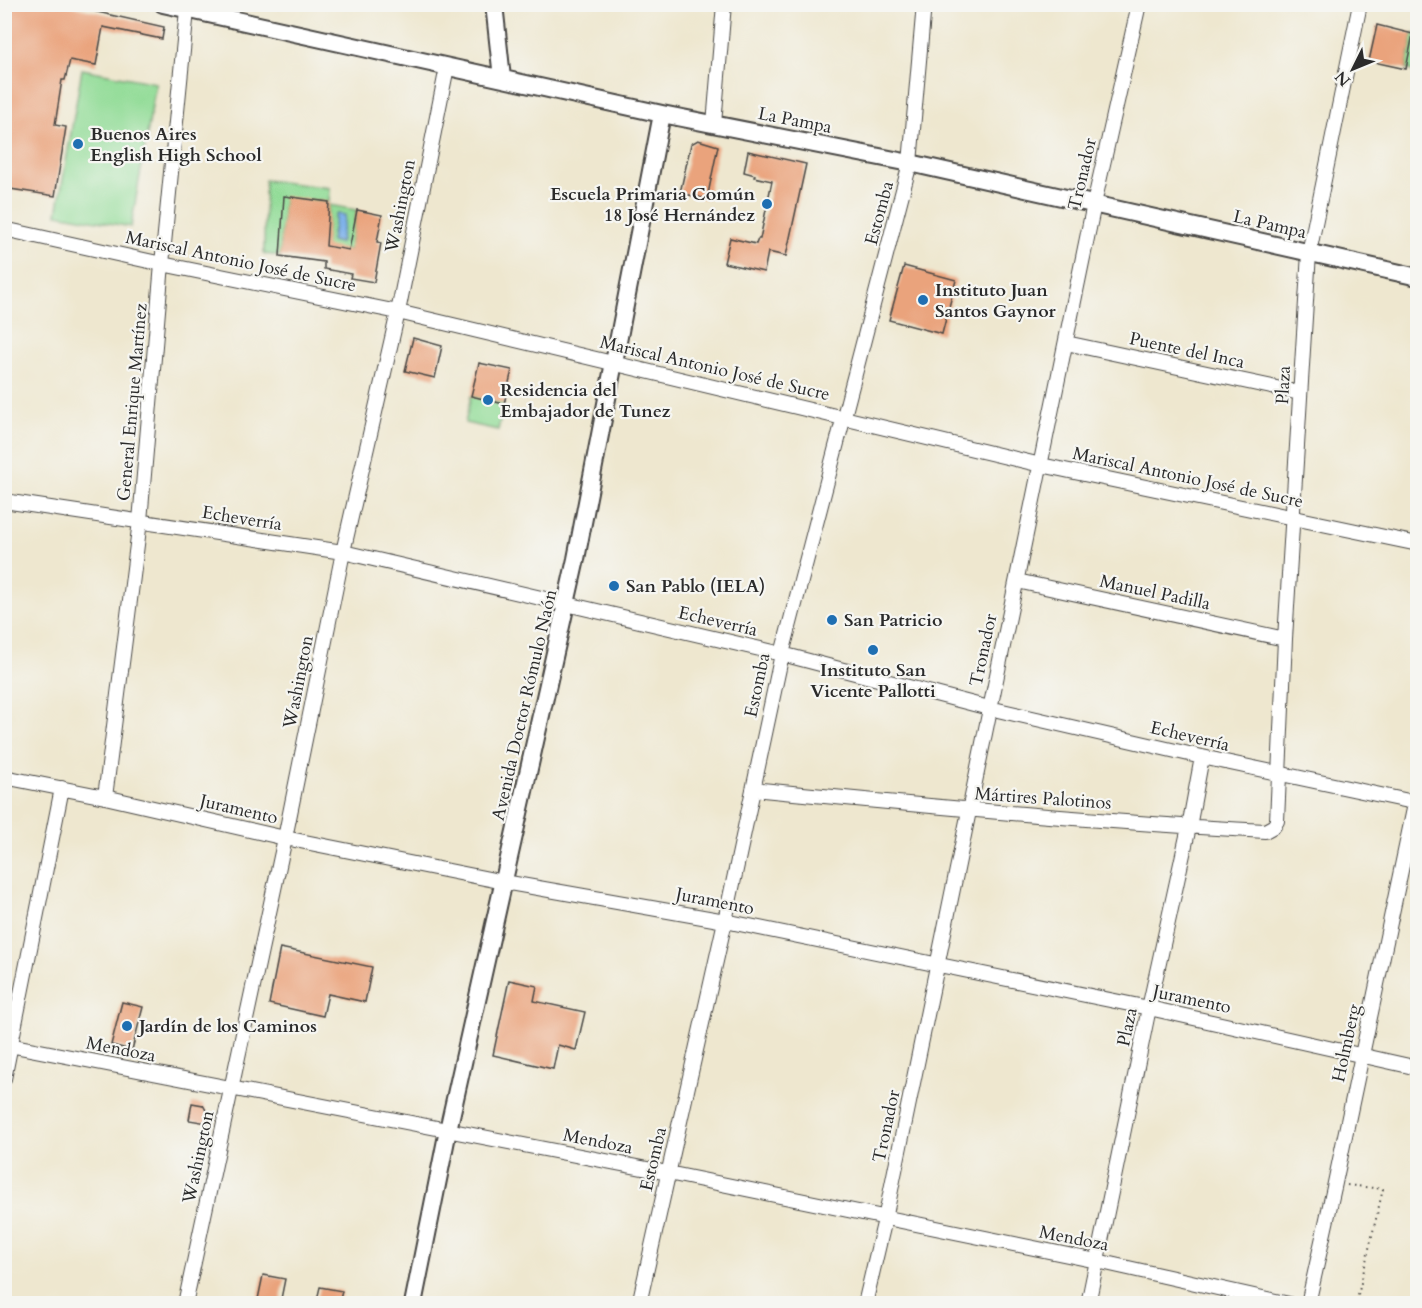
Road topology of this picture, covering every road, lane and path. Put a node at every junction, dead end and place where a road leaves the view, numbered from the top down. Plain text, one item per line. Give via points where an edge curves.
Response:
1 (164, 4) edge
2 (494, 4) edge
3 (724, 4) edge
4 (924, 4) edge
5 (1139, 4) edge
6 (1360, 4) edge
7 (187, 10) junction
8 (447, 67) junction
9 (502, 78) junction
10 (662, 114) junction
11 (714, 124) junction
12 (910, 164) junction
13 (1094, 204) junction
14 (4, 229) edge
15 (1309, 253) junction
16 (162, 264) junction
17 (1418, 277) edge
18 (398, 312) junction
19 (1066, 343) junction
20 (616, 362) junction
21 (1300, 393) junction
22 (843, 417) junction
23 (1041, 465) junction
24 (4, 501) edge
25 (1294, 518) junction
26 (140, 521) junction
27 (1418, 544) edge
28 (343, 552) junction
29 (1017, 581) junction
30 (567, 604) junction
31 (1285, 639) junction
32 (782, 654) junction
33 (989, 708) junction
34 (1202, 757) junction
35 (1278, 773) junction
36 (4, 777) edge
37 (62, 788) junction
38 (753, 789) junction
39 (105, 797) junction
40 (1417, 798) edge
41 (970, 810) junction
42 (1189, 827) junction
43 (285, 838) junction
44 (504, 882) junction
45 (725, 921) junction
46 (937, 965) junction
47 (1149, 1008) junction
48 (7, 1045) edge
49 (1362, 1055) junction
50 (1418, 1068) edge
51 (4, 1079) edge
52 (230, 1089) junction
53 (448, 1130) junction
54 (668, 1173) junction
55 (1335, 1183) junction
56 (885, 1219) junction
57 (1097, 1261) junction
58 (185, 1304) edge
59 (413, 1304) edge
60 (639, 1304) edge
61 (866, 1304) edge
62 (1088, 1304) edge
63 (1289, 1304) edge
64 (1308, 1304) edge
65 (1356, 1304) edge

1 - 7 street, La Pampa
2 - 9 street
3 - 11 street
4 - 12 street, Estomba
5 - 13 street, Tronador
6 - 15 street, Plaza
7 - 8 street, La Pampa
7 - 16 street, General Enrique Martínez
8 - 9 street, La Pampa
8 - 18 street, Washington
9 - 10 street, La Pampa
10 - 11 street, La Pampa
10 - 20 street, Avenida Doctor Rómulo Naón
11 - 12 street, La Pampa
12 - 13 street, La Pampa
12 - 22 street, Estomba
13 - 15 street, La Pampa
13 - 19 street, Tronador
14 - 16 street, Mariscal Antonio José de Sucre
15 - 17 street, La Pampa
15 - 21 street, Plaza
16 - 18 street, Mariscal Antonio José de Sucre
16 - 26 street, General Enrique Martínez
18 - 20 street, Mariscal Antonio José de Sucre
18 - 28 street, Washington
19 - 21 street, Puente del Inca
19 - 23 street, Tronador
20 - 22 street, Mariscal Antonio José de Sucre
20 - 30 street, Avenida Doctor Rómulo Naón
21 - 25 street, Plaza
22 - 23 street, Mariscal Antonio José de Sucre
22 - 32 street, Estomba
23 - 25 street, Mariscal Antonio José de Sucre
23 - 29 street, Tronador
24 - 26 street, Echeverría
25 - 27 street, Mariscal Antonio José de Sucre
25 - 31 street, Plaza
26 - 28 street, Echeverría
26 - 39 street, General Enrique Martínez
28 - 30 street, Echeverría
28 - 43 street, Washington
29 - 31 street, Manuel Padilla
29 - 33 street, Tronador
30 - 32 street, Echeverría
30 - 44 street, Avenida Doctor Rómulo Naón
31 - 35 street, Plaza
32 - 33 street, Echeverría
32 - 38 street, Estomba
33 - 34 street, Echeverría
33 - 41 street, Tronador
34 - 35 street, Echeverría
34 - 42 street, Plaza
35 - 40 street, Echeverría
35 - 42 street, Mártires Palotinos via 1274,826 1265,831
36 - 37 street, Juramento
37 - 39 street, Juramento
37 - 48 street
38 - 41 street, Mártires Palotinos
38 - 45 street, Estomba
39 - 43 street, Juramento
40 - 49 street, Holmberg
41 - 42 street, Mártires Palotinos
41 - 46 street, Tronador
42 - 47 street, Plaza
43 - 44 street, Juramento
43 - 52 street, Washington
44 - 45 street, Juramento
44 - 53 street, Avenida Doctor Rómulo Naón
45 - 46 street, Juramento
45 - 54 street, Estomba
46 - 47 street, Juramento
46 - 56 street, Tronador
47 - 49 street, Juramento
47 - 57 street, Plaza
48 - 51 street
48 - 52 street, Mendoza
49 - 50 street, Juramento
49 - 55 street, Holmberg
52 - 53 street, Mendoza
52 - 58 street, Washington
53 - 54 street, Mendoza
53 - 59 street, Avenida Doctor Rómulo Naón
54 - 56 street, Mendoza
54 - 60 street, Estomba
55 - 64 street, Holmberg
55 - 65 path via 1383,1189
56 - 57 street, Mendoza
56 - 61 street, Tronador
57 - 62 street, Plaza
57 - 63 street, Mendoza

